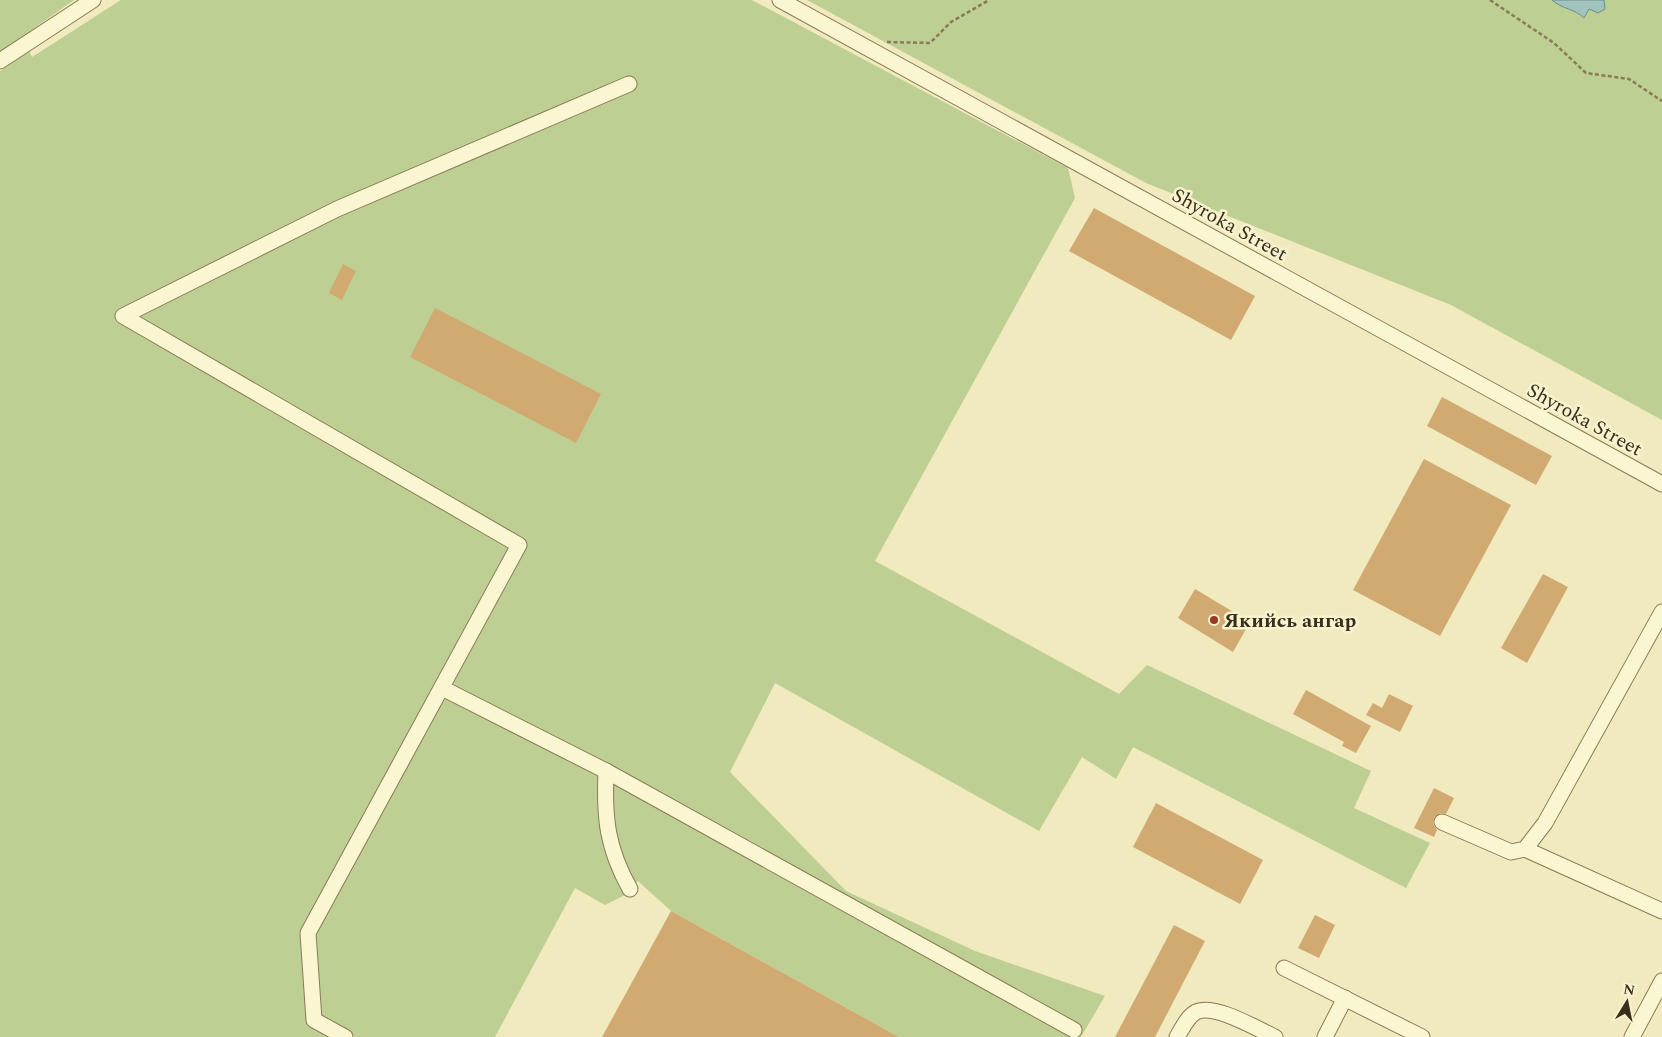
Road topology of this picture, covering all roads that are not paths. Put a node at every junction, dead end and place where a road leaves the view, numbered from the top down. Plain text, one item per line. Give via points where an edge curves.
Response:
1 (93, 0) edge
2 (780, 0) edge
3 (0, 61) edge
4 (629, 84) dead end
5 (1662, 484) edge
6 (1662, 612) edge
7 (442, 688) junction
8 (606, 771) junction
9 (1442, 822) dead end
10 (1525, 849) junction
11 (630, 889) dead end
12 (1662, 911) edge
13 (1284, 968) dead end
14 (1662, 981) edge
15 (1345, 998) junction
16 (1074, 1030) dead end
17 (345, 1037) edge
18 (1178, 1037) edge
19 (1275, 1037) edge
20 (1325, 1037) edge
21 (1422, 1037) edge
22 (1632, 1037) edge

1 - 3 street
2 - 5 street, Shyroka Street
4 - 7 street via 337,209 123,316 519,545
6 - 10 street via 1545,824
7 - 8 street
7 - 17 street via 308,933 314,1020
8 - 11 street via 607,831 616,863
8 - 16 street
9 - 10 street via 1511,852
10 - 12 street
13 - 15 street
14 - 22 street
15 - 20 street
15 - 21 street
18 - 19 street via 1192,1015 1214,1010

